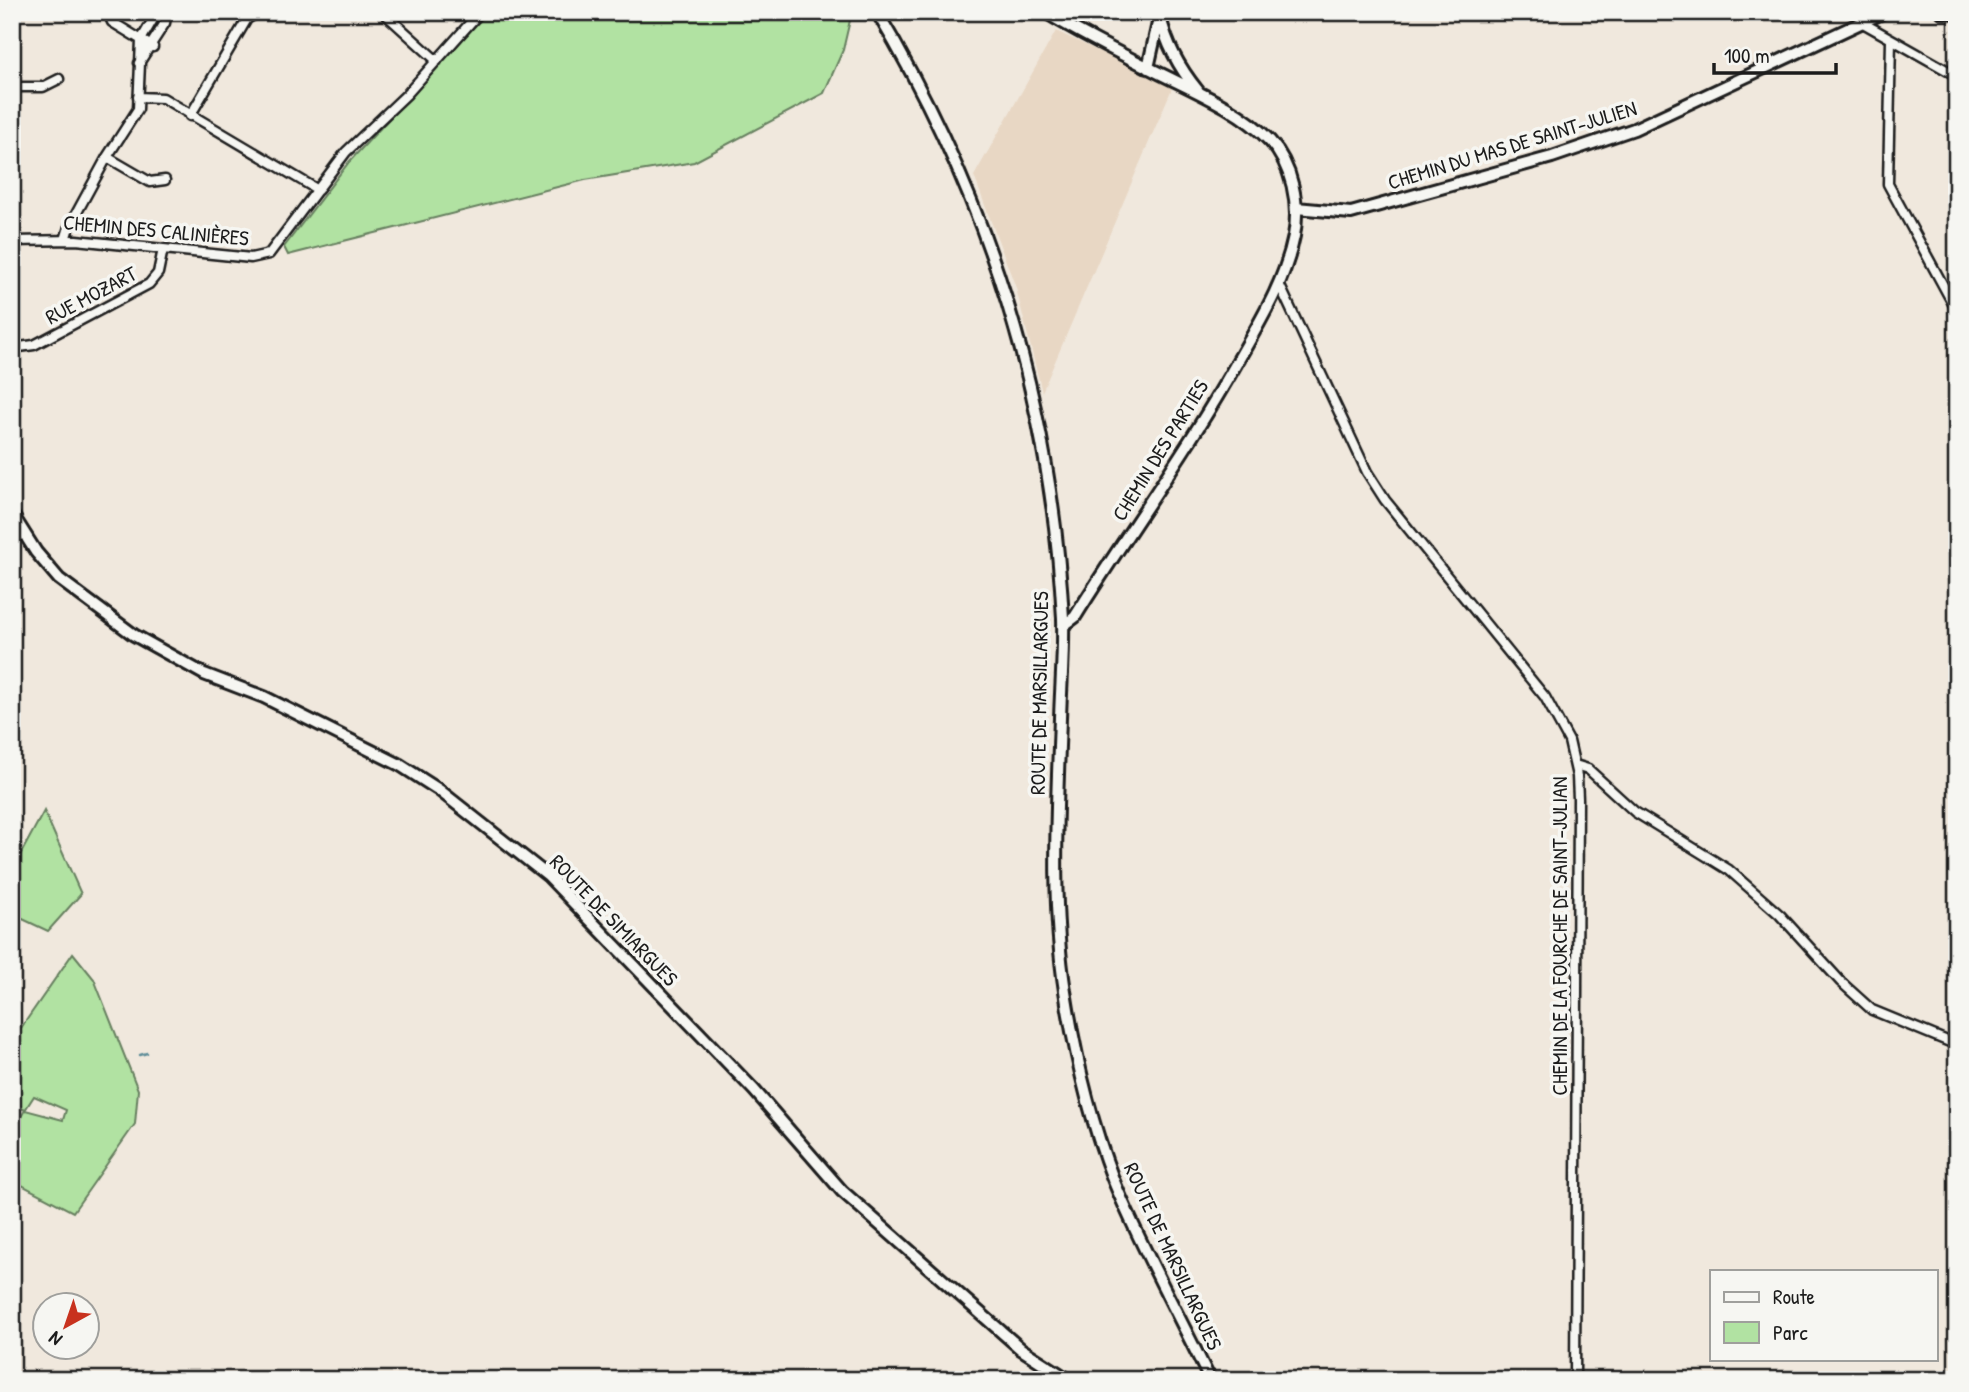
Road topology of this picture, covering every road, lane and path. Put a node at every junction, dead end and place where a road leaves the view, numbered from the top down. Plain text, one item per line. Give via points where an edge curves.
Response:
1 (108, 12) edge
2 (260, 12) edge
3 (383, 12) edge
4 (480, 12) edge
5 (877, 12) edge
6 (1045, 12) edge
7 (1884, 12) edge
8 (1942, 12) edge
9 (1957, 13) edge
10 (166, 14) edge
11 (1160, 14) edge
12 (1863, 23) junction
13 (141, 40) junction
14 (1891, 40) junction
15 (153, 47) junction
16 (437, 61) junction
17 (139, 63) junction
18 (1148, 68) junction
19 (1957, 76) edge
20 (60, 79) dead end
21 (12, 87) edge
22 (1201, 94) junction
23 (138, 97) junction
24 (190, 116) junction
25 (107, 158) junction
26 (165, 180) dead end
27 (318, 190) junction
28 (1296, 208) junction
29 (65, 240) junction
30 (12, 241) edge
31 (163, 248) junction
32 (1280, 286) junction
33 (1957, 311) edge
34 (12, 348) edge
35 (12, 514) edge
36 (1063, 626) junction
37 (1575, 765) junction
38 (1957, 1045) edge
39 (1069, 1380) edge
40 (1210, 1380) edge
41 (1575, 1380) edge

1 - 13 street via 112,22
2 - 24 street via 247,19
3 - 16 street
4 - 16 street, CHEMIN DES CALINIÈRES
5 - 36 street, ROUTE DE MARSILLARGUES via 939,122 961,172 997,263 1022,345 1046,470
6 - 18 street, CHEMIN DES PARTIES
7 - 12 street, CHEMIN DU MAS DE SAINT-JULIEN
8 - 9 street
10 - 13 street via 155,16
10 - 15 street
11 - 18 street
11 - 22 street via 1164,37
12 - 14 street
12 - 28 street, CHEMIN DU MAS DE SAINT-JULIEN via 1634,129 1552,157 1351,213
13 - 15 street
13 - 17 street
14 - 19 street
14 - 33 street via 1888,184
15 - 17 street
16 - 27 street, CHEMIN DES CALINIÈRES via 346,152
17 - 23 street
18 - 22 street, CHEMIN DES PARTIES
20 - 21 street via 43,87
22 - 28 street, CHEMIN DES PARTIES via 1271,143 1289,176
23 - 24 street via 163,98
23 - 25 street via 138,109
24 - 27 street
25 - 26 street via 150,182
25 - 29 street
27 - 31 street, CHEMIN DES CALINIÈRES via 270,254 251,258
28 - 32 street, CHEMIN DES PARTIES via 1294,236
29 - 30 street, CHEMIN DES CALINIÈRES
29 - 31 street, CHEMIN DES CALINIÈRES
31 - 34 street, RUE MOZART via 158,274 149,284 34,345
32 - 36 street, CHEMIN DES PARTIES via 1207,415 1075,617
32 - 37 street, CHEMIN DE LA FOURCHE DE SAINT-JULIAN via 1367,472 1411,534 1545,696 1569,741
35 - 39 street, ROUTE DE SIMIARGUES via 59,579 134,635 204,674 264,697 373,750 439,790 559,885 750,1086 842,1191 1021,1349
36 - 40 street, ROUTE DE MARSILLARGUES via 1056,851 1058,920 1073,1033 1112,1177
37 - 38 street via 1588,769 1646,820 1729,870 1780,915 1872,1010
37 - 41 street, CHEMIN DE LA FOURCHE DE SAINT-JULIAN

